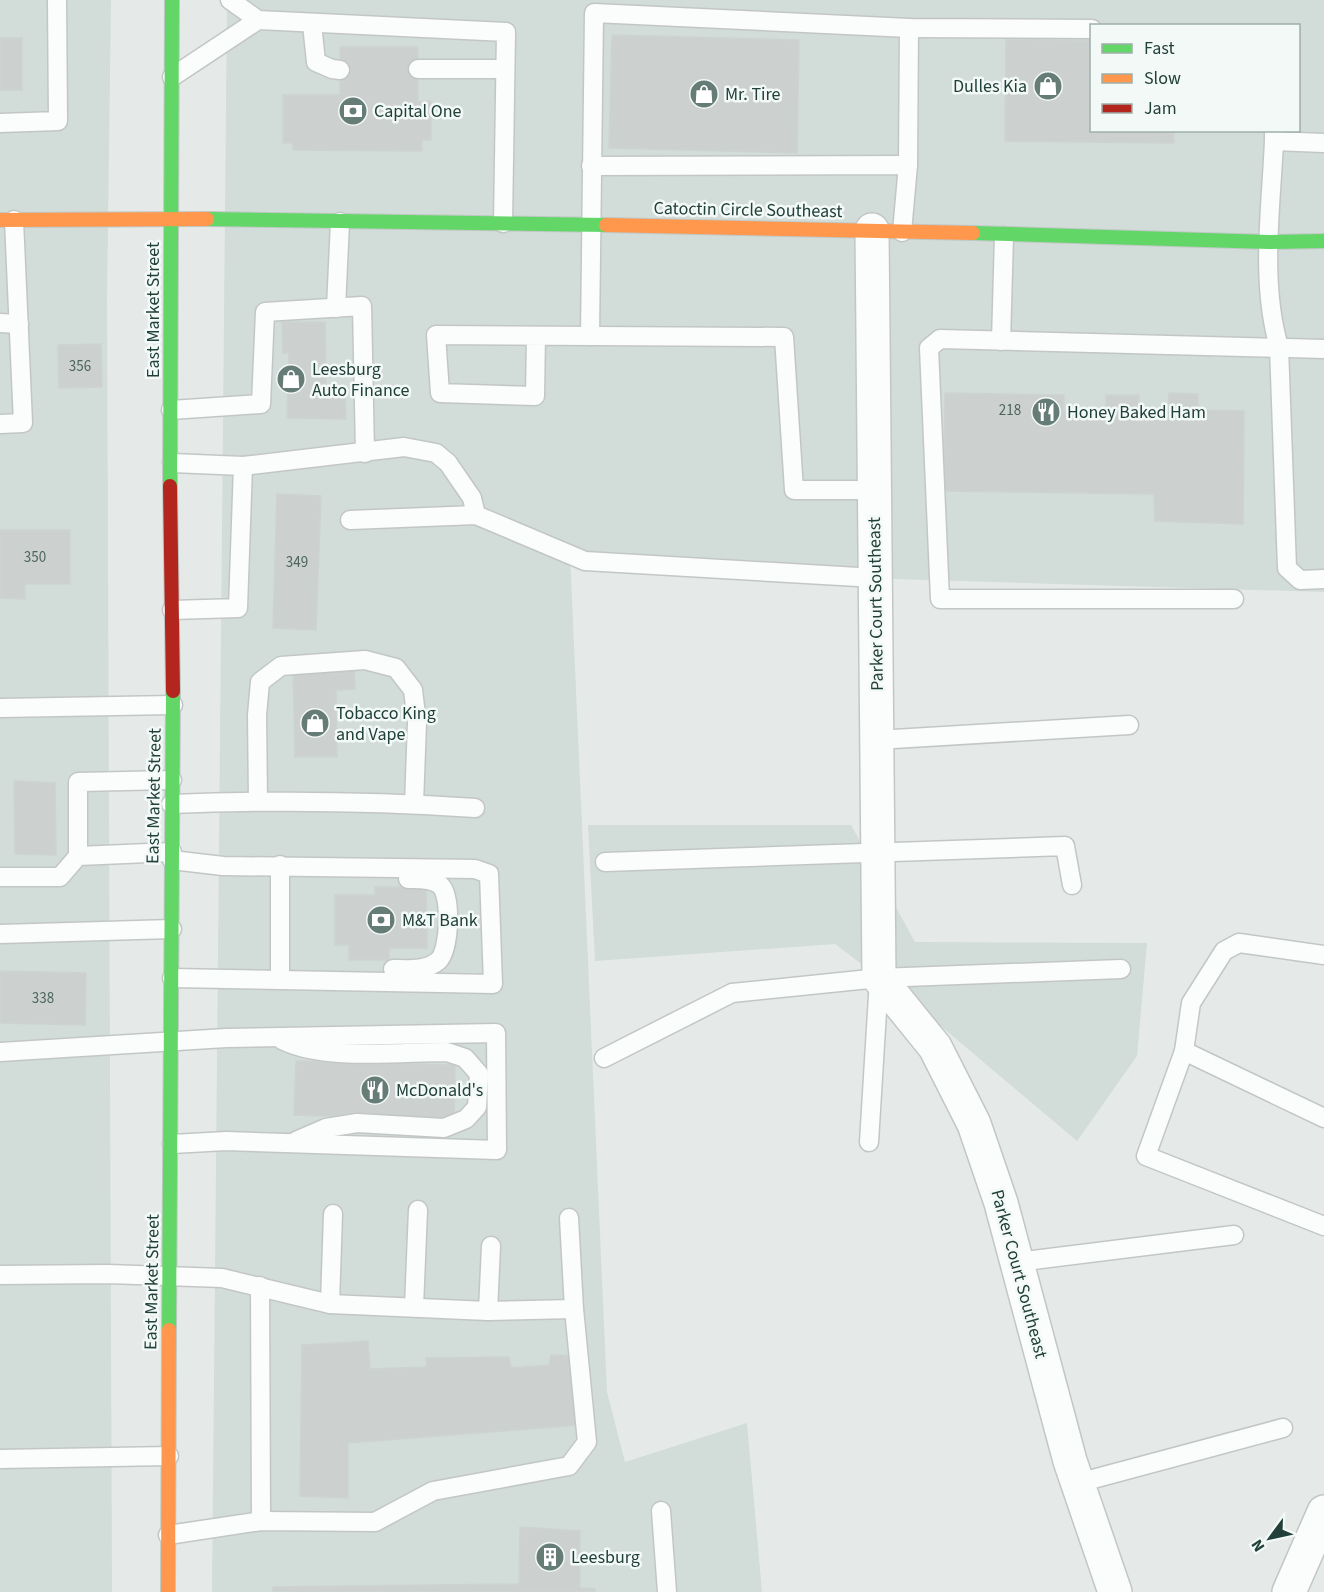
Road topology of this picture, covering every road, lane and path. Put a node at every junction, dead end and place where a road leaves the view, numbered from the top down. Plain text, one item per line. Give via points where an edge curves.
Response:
1 (57, 0) edge
2 (172, 0) edge
3 (230, 0) edge
4 (258, 20) junction
5 (312, 24) junction
6 (909, 28) junction
7 (1090, 29) edge
8 (340, 69) dead end
9 (418, 69) dead end
10 (504, 69) junction
11 (172, 77) junction
12 (0, 123) edge
13 (1274, 136) edge
14 (1324, 142) edge
15 (908, 165) junction
16 (591, 166) junction
17 (171, 219) junction
18 (7, 220) edge
19 (340, 222) junction
20 (503, 224) junction
21 (591, 226) junction
22 (887, 231) junction
23 (1004, 236) junction
24 (1324, 241) edge
25 (1269, 242) junction
26 (336, 308) junction
27 (0, 323) edge
28 (19, 324) junction
29 (536, 336) junction
30 (590, 336) junction
31 (1001, 341) junction
32 (1279, 347) junction
33 (1324, 349) edge
34 (171, 410) junction
35 (0, 424) edge
36 (365, 453) junction
37 (172, 463) junction
38 (243, 466) junction
39 (874, 490) junction
40 (476, 516) junction
41 (350, 520) dead end
42 (875, 578) junction
43 (1324, 579) edge
44 (1234, 599) dead end
45 (172, 610) junction
46 (174, 705) junction
47 (0, 708) edge
48 (1129, 725) dead end
49 (877, 740) junction
50 (172, 780) junction
51 (258, 801) junction
52 (171, 804) junction
53 (414, 804) junction
54 (474, 808) dead end
55 (878, 854) junction
56 (78, 856) junction
57 (172, 856) junction
58 (605, 862) dead end
59 (280, 865) junction
60 (350, 867) junction
61 (0, 877) edge
62 (1072, 885) dead end
63 (172, 928) junction
64 (0, 934) edge
65 (1324, 955) edge
66 (1121, 969) dead end
67 (172, 978) junction
68 (280, 978) junction
69 (879, 978) junction
70 (338, 980) junction
71 (276, 1037) junction
72 (170, 1040) junction
73 (1184, 1051) junction
74 (0, 1052) edge
75 (603, 1058) dead end
76 (1324, 1118) edge
77 (869, 1142) dead end
78 (292, 1143) junction
79 (172, 1144) junction
80 (418, 1210) dead end
81 (333, 1214) dead end
82 (569, 1218) dead end
83 (1324, 1226) edge
84 (1234, 1235) dead end
85 (491, 1246) dead end
86 (1017, 1262) junction
87 (0, 1275) edge
88 (170, 1276) junction
89 (260, 1286) junction
90 (330, 1304) junction
91 (414, 1307) junction
92 (574, 1309) junction
93 (488, 1311) junction
94 (1283, 1428) dead end
95 (169, 1456) junction
96 (0, 1459) edge
97 (1078, 1483) junction
98 (660, 1511) dead end
99 (1324, 1512) edge
100 (261, 1521) junction
101 (168, 1535) junction
102 (168, 1592) edge
103 (667, 1592) edge
104 (1115, 1592) edge
105 (1289, 1592) edge

1 - 12 lane via 58,121
2 - 11 main road, East Market Street
3 - 4 lane
4 - 5 lane
4 - 11 lane
5 - 8 lane via 316,62
5 - 10 lane via 506,32
6 - 7 lane
6 - 15 lane
6 - 16 lane via 594,13
9 - 10 lane
10 - 20 lane
11 - 17 main road, East Market Street
13 - 14 lane
13 - 25 lane
15 - 16 lane
15 - 22 lane
16 - 21 lane
17 - 18 main road, Catoctin Circle Southeast
17 - 19 main road, Catoctin Circle Southeast
17 - 34 main road, East Market Street
18 - 28 lane
19 - 20 main road, Catoctin Circle Southeast
19 - 26 lane
20 - 21 main road, Catoctin Circle Southeast
21 - 22 main road, Catoctin Circle Southeast
21 - 30 lane
22 - 23 main road, Catoctin Circle Southeast
22 - 39 street, Parker Court Southeast
23 - 25 main road, Catoctin Circle Southeast
23 - 31 lane
24 - 25 main road, Catoctin Circle Southeast
25 - 32 lane via 1271,318
26 - 34 lane via 265,312 261,404
26 - 36 lane via 362,306
27 - 28 lane
28 - 35 lane via 23,423
29 - 29 lane via 436,335 440,393 535,396
29 - 30 lane
30 - 39 lane via 784,337 794,490
31 - 32 lane
31 - 44 lane via 940,339 929,348 940,599
32 - 33 lane
32 - 43 lane via 1287,568 1300,580
34 - 37 main road, East Market Street
36 - 38 lane
36 - 40 lane via 404,447 436,453 448,463 472,498
37 - 38 lane
37 - 45 main road, East Market Street
38 - 45 lane via 238,608
39 - 42 street, Parker Court Southeast
40 - 41 lane
40 - 42 lane via 585,561
42 - 49 street, Parker Court Southeast
45 - 46 main road, East Market Street
46 - 47 lane
46 - 50 main road, East Market Street
48 - 49 lane
49 - 55 street, Parker Court Southeast
50 - 52 main road, East Market Street
50 - 56 lane via 78,782
51 - 52 lane
51 - 53 lane
51 - 53 lane via 260,682 281,666 365,660 396,668 412,690 417,723
52 - 57 main road, East Market Street
53 - 54 lane
55 - 58 lane
55 - 62 lane via 1065,846
55 - 69 street, Parker Court Southeast
56 - 57 lane
56 - 61 lane via 60,877
57 - 59 lane via 223,866
57 - 63 main road, East Market Street
59 - 60 lane
59 - 68 lane
60 - 70 lane via 379,877 431,880 441,886 447,898 446,948 439,961 430,966 369,969
60 - 70 lane via 476,869 489,874 493,984
63 - 64 lane
63 - 67 main road, East Market Street
65 - 73 lane via 1239,943 1224,951 1191,1003
66 - 69 lane
67 - 68 lane
67 - 72 main road, East Market Street
68 - 70 lane
69 - 75 lane via 732,993
69 - 77 lane, Parker Court Southeast
69 - 86 street, Parker Court Southeast via 936,1047 974,1124
71 - 72 lane
71 - 78 lane via 298,1048 320,1052 447,1052 465,1058 479,1074 477,1107 456,1125 444,1128 357,1124 326,1128
71 - 78 lane via 496,1033 497,1150
72 - 74 lane
72 - 79 main road, East Market Street
73 - 76 lane
73 - 83 lane via 1146,1156
78 - 79 lane
79 - 88 main road, East Market Street
80 - 91 lane
81 - 90 lane
82 - 92 lane
84 - 86 lane
85 - 93 lane
86 - 97 street, Parker Court Southeast
87 - 88 lane
88 - 89 lane via 222,1278
88 - 95 main road, East Market Street
89 - 90 lane
89 - 100 lane
90 - 91 lane
91 - 93 lane
92 - 93 lane
92 - 100 lane via 587,1442 570,1466 433,1491 375,1522
94 - 97 lane
95 - 96 lane
95 - 101 main road, East Market Street
97 - 104 street, Parker Court Southeast
98 - 103 lane
99 - 105 street
100 - 101 lane
101 - 102 main road, East Market Street

